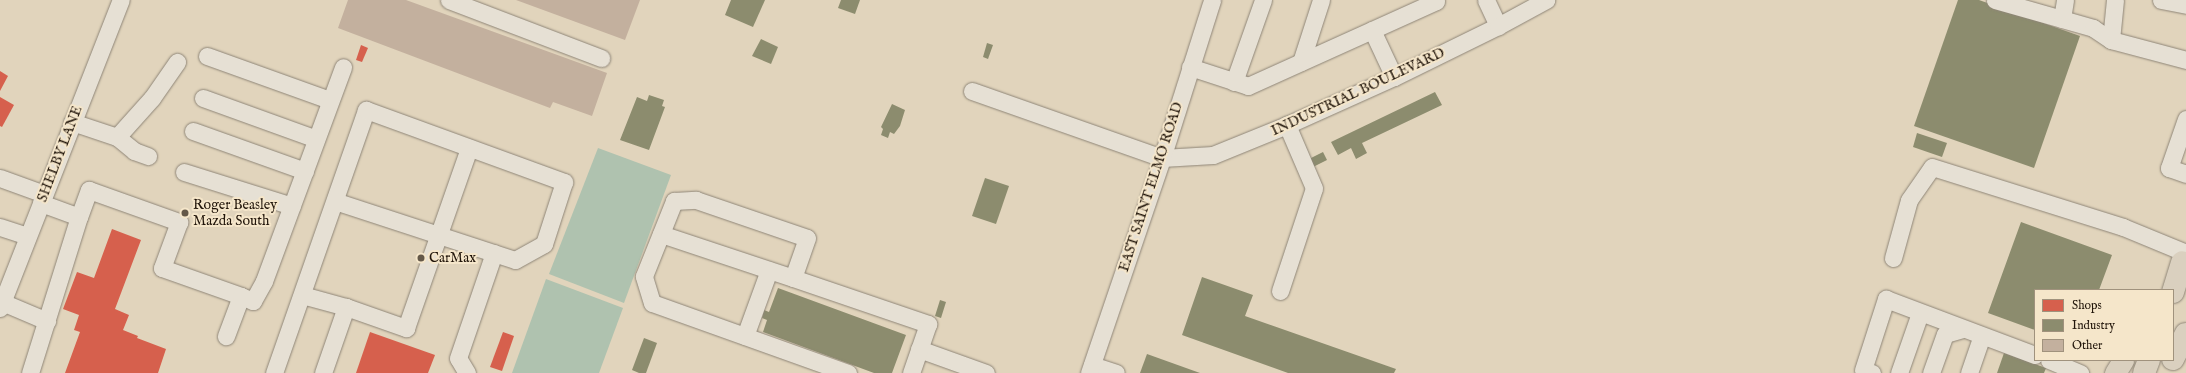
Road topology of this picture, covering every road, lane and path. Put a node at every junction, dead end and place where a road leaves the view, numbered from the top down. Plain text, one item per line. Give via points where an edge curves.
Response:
1 (121, 0) edge
2 (449, 0) edge
3 (1212, 0) edge
4 (1263, 0) edge
5 (1321, 0) edge
6 (1433, 0) edge
7 (1486, 0) edge
8 (1546, 0) edge
9 (1995, 0) edge
10 (2065, 0) edge
11 (2115, 0) edge
12 (2062, 19) junction
13 (1498, 26) junction
14 (1372, 30) junction
15 (2111, 40) junction
16 (207, 56) dead end
17 (601, 58) dead end
18 (2186, 60) edge
19 (177, 62) dead end
20 (1301, 62) junction
21 (343, 67) dead end
22 (1190, 68) junction
23 (1394, 77) junction
24 (1234, 82) junction
25 (972, 91) dead end
26 (203, 98) dead end
27 (330, 100) junction
28 (2186, 119) edge
29 (72, 122) junction
30 (1287, 126) junction
31 (193, 131) dead end
32 (117, 137) junction
33 (316, 139) junction
34 (469, 148) junction
35 (148, 156) dead end
36 (1162, 158) junction
37 (305, 171) junction
38 (184, 172) dead end
39 (2186, 174) edge
40 (0, 178) edge
41 (42, 199) junction
42 (335, 201) junction
43 (292, 206) junction
44 (80, 217) junction
45 (0, 227) edge
46 (661, 234) junction
47 (439, 235) junction
48 (28, 236) junction
49 (494, 253) junction
50 (2185, 256) edge
51 (1892, 258) dead end
52 (769, 270) junction
53 (793, 278) junction
54 (2166, 289) edge
55 (2174, 289) edge
56 (1280, 290) dead end
57 (302, 295) junction
58 (240, 296) junction
59 (1, 305) edge
60 (346, 306) junction
61 (1920, 313) junction
62 (47, 321) junction
63 (1963, 329) junction
64 (2186, 334) edge
65 (226, 336) dead end
66 (746, 336) junction
67 (1982, 336) junction
68 (919, 349) junction
69 (2034, 355) edge
70 (2174, 357) edge
71 (2051, 361) edge
72 (2122, 361) edge
73 (2149, 361) edge
74 (2172, 361) edge
75 (1091, 369) edge
76 (2073, 371) edge
77 (30, 373) edge
78 (274, 373) edge
79 (323, 373) edge
80 (467, 373) edge
81 (848, 373) edge
82 (911, 373) edge
83 (986, 373) edge
84 (1116, 373) edge
85 (1872, 373) edge
86 (1899, 373) edge
87 (1931, 373) edge
88 (1969, 373) edge
89 (2115, 373) edge
90 (2144, 373) edge
91 (2166, 373) edge

1 - 29 street, SHELBY LANE
2 - 17 street
3 - 22 street, EAST SAINT ELMO ROAD
4 - 24 street
5 - 20 street
6 - 14 street via 1436,1
7 - 13 street
8 - 13 street, INDUSTRIAL BOULEVARD
9 - 12 street
10 - 12 street
11 - 15 street
12 - 15 street via 2094,28
13 - 23 street, INDUSTRIAL BOULEVARD
14 - 20 street
14 - 23 street
15 - 18 street
16 - 27 street
19 - 32 street via 152,98
20 - 24 street via 1248,86
21 - 27 street
22 - 24 street
22 - 36 street, EAST SAINT ELMO ROAD
23 - 30 street, INDUSTRIAL BOULEVARD
25 - 36 street
26 - 33 street
27 - 33 street
28 - 39 street via 2169,168
29 - 32 street
29 - 41 street, SHELBY LANE
30 - 36 street, INDUSTRIAL BOULEVARD via 1213,155
30 - 56 street via 1314,188
31 - 37 street
32 - 35 street via 134,151
33 - 37 street
34 - 42 street via 366,110
34 - 47 street
34 - 49 street via 564,182 544,244 515,260
36 - 75 street, EAST SAINT ELMO ROAD
37 - 43 street
38 - 43 street
40 - 41 street
41 - 44 street
41 - 48 street, SHELBY LANE
42 - 47 street
42 - 57 street
43 - 58 street via 264,281 253,302
44 - 58 street via 89,190 179,222 162,268
44 - 62 street
45 - 48 street
46 - 52 street
46 - 53 street via 674,201 696,200 807,238
46 - 66 street via 644,276 652,303
47 - 49 street
47 - 60 street via 406,328
48 - 59 street, SHELBY LANE
49 - 80 street via 458,358
50 - 51 street via 2123,228 1932,166 1910,200
50 - 54 main road
50 - 55 highway
52 - 53 street
52 - 66 street
53 - 68 street via 928,324
57 - 60 street
57 - 78 street
58 - 65 street
59 - 62 street
60 - 79 street
61 - 63 street
61 - 85 street via 1886,299 1863,370
61 - 86 street
62 - 77 street
63 - 67 street
63 - 87 street via 1945,334
64 - 70 highway
66 - 81 street
67 - 69 street
67 - 88 street
68 - 82 street
68 - 83 street
71 - 76 street
72 - 89 main road
73 - 90 highway
74 - 91 highway
75 - 84 street

